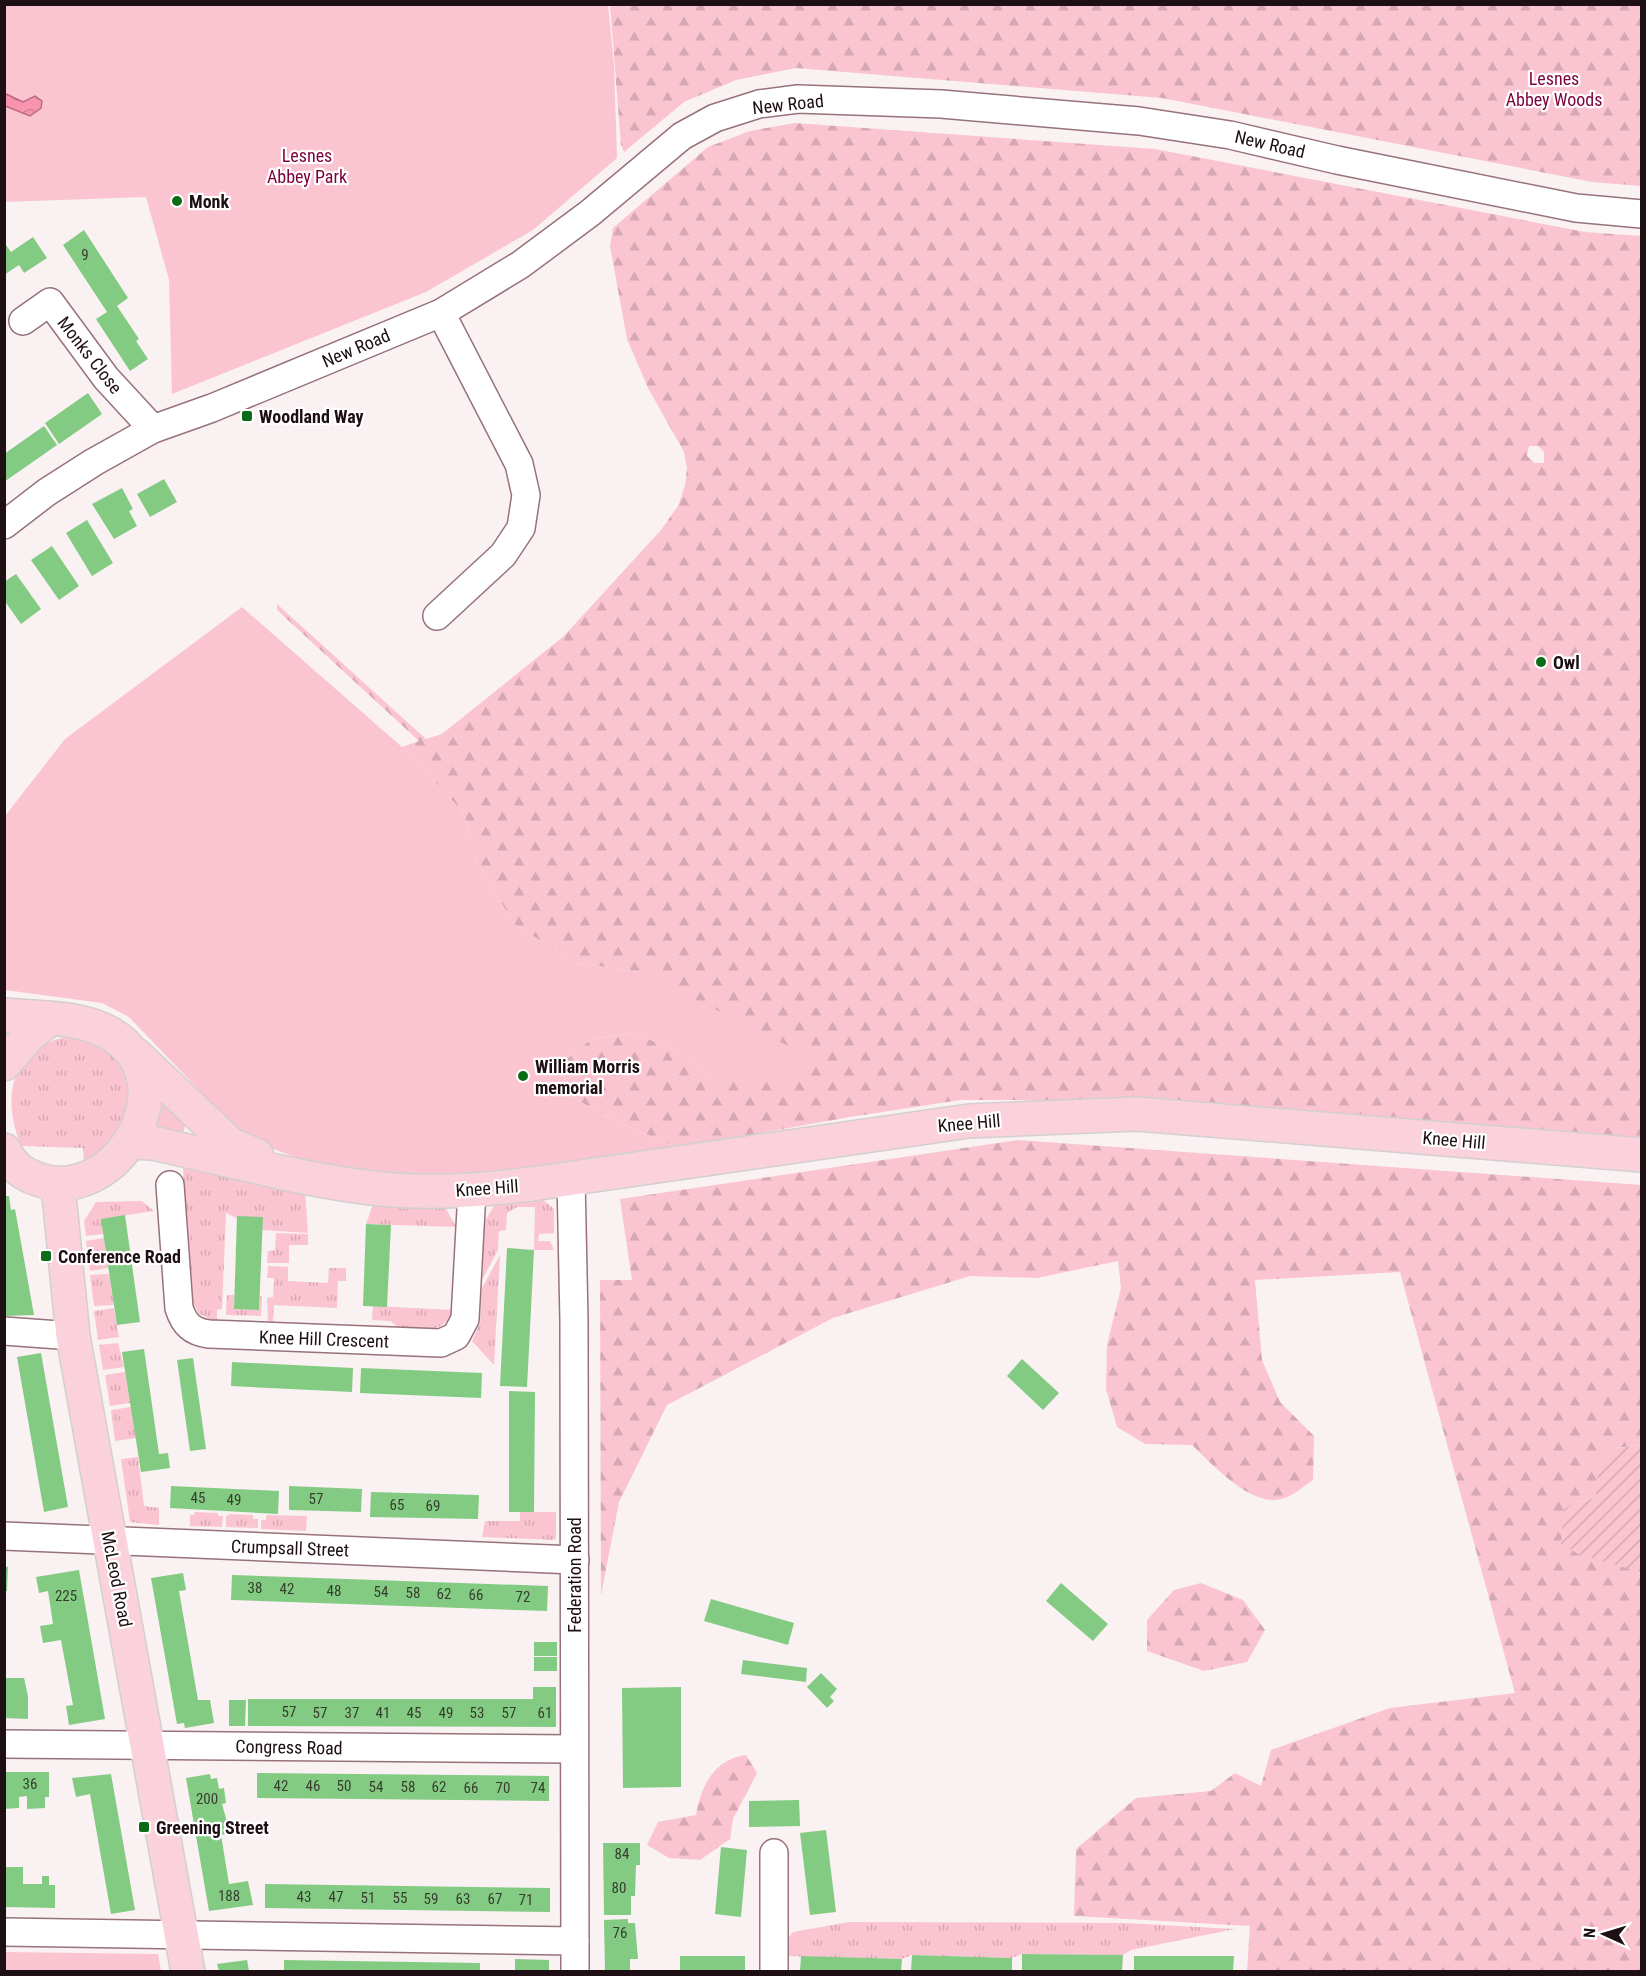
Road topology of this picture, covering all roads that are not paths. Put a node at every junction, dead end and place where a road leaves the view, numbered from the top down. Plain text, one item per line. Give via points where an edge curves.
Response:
1 (1641, 214) edge
2 (441, 313) junction
3 (23, 321) dead end
4 (153, 429) junction
5 (4, 525) edge
6 (437, 616) dead end
7 (4, 1015) edge
8 (49, 1020) junction
9 (132, 1052) junction
10 (4, 1064) edge
11 (130, 1142) junction
12 (4, 1150) edge
13 (1641, 1155) edge
14 (300, 1175) junction
15 (571, 1179) junction
16 (58, 1185) junction
17 (170, 1185) dead end
18 (472, 1191) junction
19 (4, 1332) edge
20 (73, 1335) junction
21 (4, 1536) edge
22 (110, 1541) junction
23 (575, 1560) junction
24 (4, 1744) edge
25 (148, 1745) junction
26 (574, 1749) junction
27 (774, 1853) dead end
28 (4, 1932) edge
29 (182, 1935) junction
30 (575, 1941) junction
31 (188, 1971) edge
32 (575, 1971) edge
33 (774, 1971) edge

1 - 2 street, New Road via 1576,208 1230,135 1138,121 941,104 798,99 759,104 715,118 682,136 520,266
2 - 4 street, New Road
2 - 6 street via 519,464 526,495 520,528 502,555
3 - 4 street, Monks Close via 50,302 106,378
4 - 5 street, New Road via 56,486
7 - 8 main road, Knee Hill
8 - 9 main road, Knee Hill via 90,1025 112,1035
8 - 10 main road via 30,1034
9 - 11 main road, Knee Hill via 146,1087 146,1109
9 - 14 main road, Knee Hill via 230,1144
11 - 14 main road, Knee Hill via 152,1143
11 - 16 main road, Knee Hill via 120,1155 78,1183
12 - 16 main road via 10,1162 28,1176
13 - 15 main road, Knee Hill via 1137,1114 969,1121
14 - 18 main road, Knee Hill via 381,1188
15 - 18 main road, Knee Hill
15 - 23 street, Federation Road
16 - 20 main road, McLeod Road
17 - 18 street, Knee Hill Crescent via 179,1308 186,1325 194,1330 209,1334 441,1343 456,1336 465,1319
19 - 20 street
20 - 22 main road, McLeod Road
21 - 22 street, Crumpsall Street
22 - 23 street, Crumpsall Street
22 - 25 main road, McLeod Road
23 - 26 street, Federation Road
24 - 25 street, Congress Road
25 - 26 street, Congress Road
25 - 29 main road, McLeod Road
26 - 30 street, Federation Road
27 - 33 street
28 - 29 street
29 - 30 street
29 - 31 main road, McLeod Road
30 - 32 street, Federation Road

